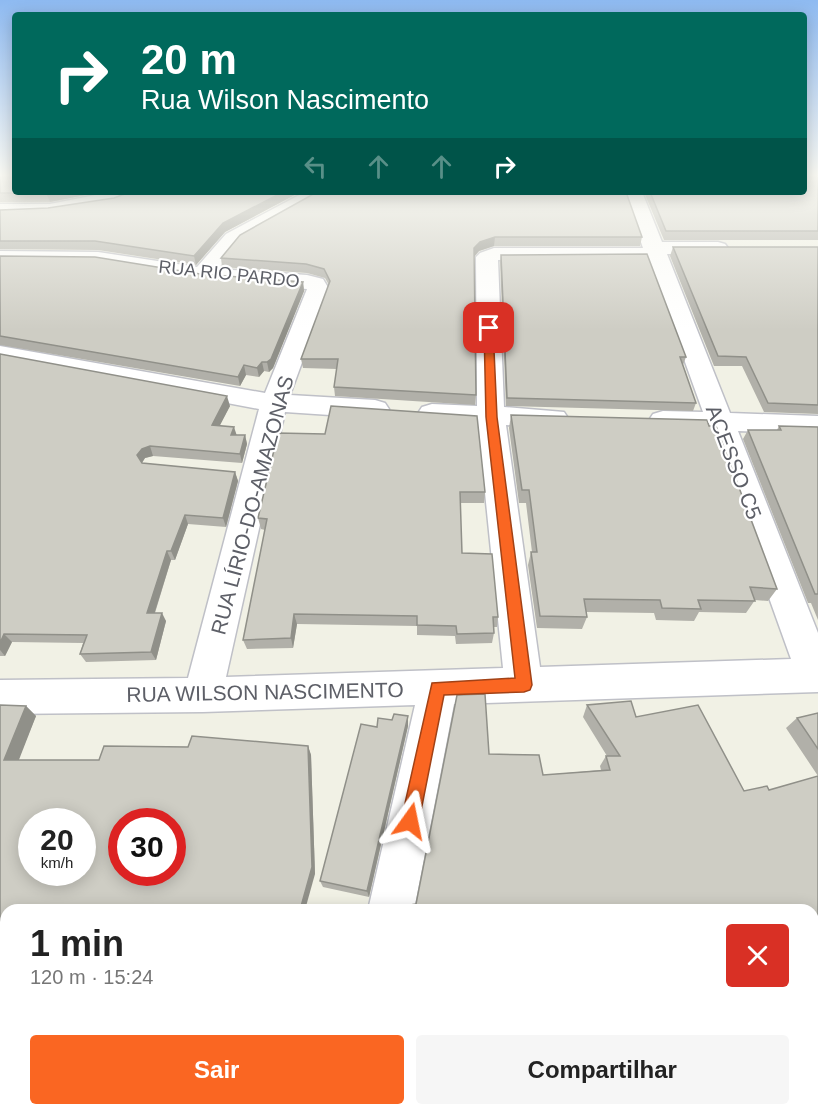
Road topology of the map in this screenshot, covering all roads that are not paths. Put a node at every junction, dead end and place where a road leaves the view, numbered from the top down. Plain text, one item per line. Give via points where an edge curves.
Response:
1 (255, 226) edge
2 (646, 226) edge
3 (655, 248) junction
4 (738, 248) edge
5 (0, 257) edge
6 (202, 274) junction
7 (315, 284) joint
8 (0, 353) edge
9 (274, 403) junction
10 (492, 417) junction
11 (575, 419) edge
12 (634, 420) edge
13 (718, 421) junction
14 (818, 425) edge
15 (817, 675) edge
16 (524, 685) junction
17 (438, 688) junction
18 (203, 695) junction
19 (0, 697) edge
20 (392, 904) edge

1 - 6 street via 233,238
2 - 3 street, ACESSO C5
3 - 4 street
3 - 10 street via 639,255 487,257
3 - 13 street, ACESSO C5
5 - 6 street, RUA RIO PARDO via 98,258
6 - 7 street, RUA RIO PARDO
7 - 9 street, RUA LÍRIO-DO-AMAZONAS via 318,289
8 - 9 street
9 - 10 street
9 - 18 street, RUA LÍRIO-DO-AMAZONAS via 246,473
10 - 11 street
10 - 16 street
12 - 13 street
13 - 14 street
13 - 15 street, ACESSO C5
15 - 16 street, RUA WILSON NASCIMENTO
16 - 17 street, RUA WILSON NASCIMENTO
17 - 18 street, RUA WILSON NASCIMENTO
17 - 20 street
18 - 19 street, RUA WILSON NASCIMENTO

